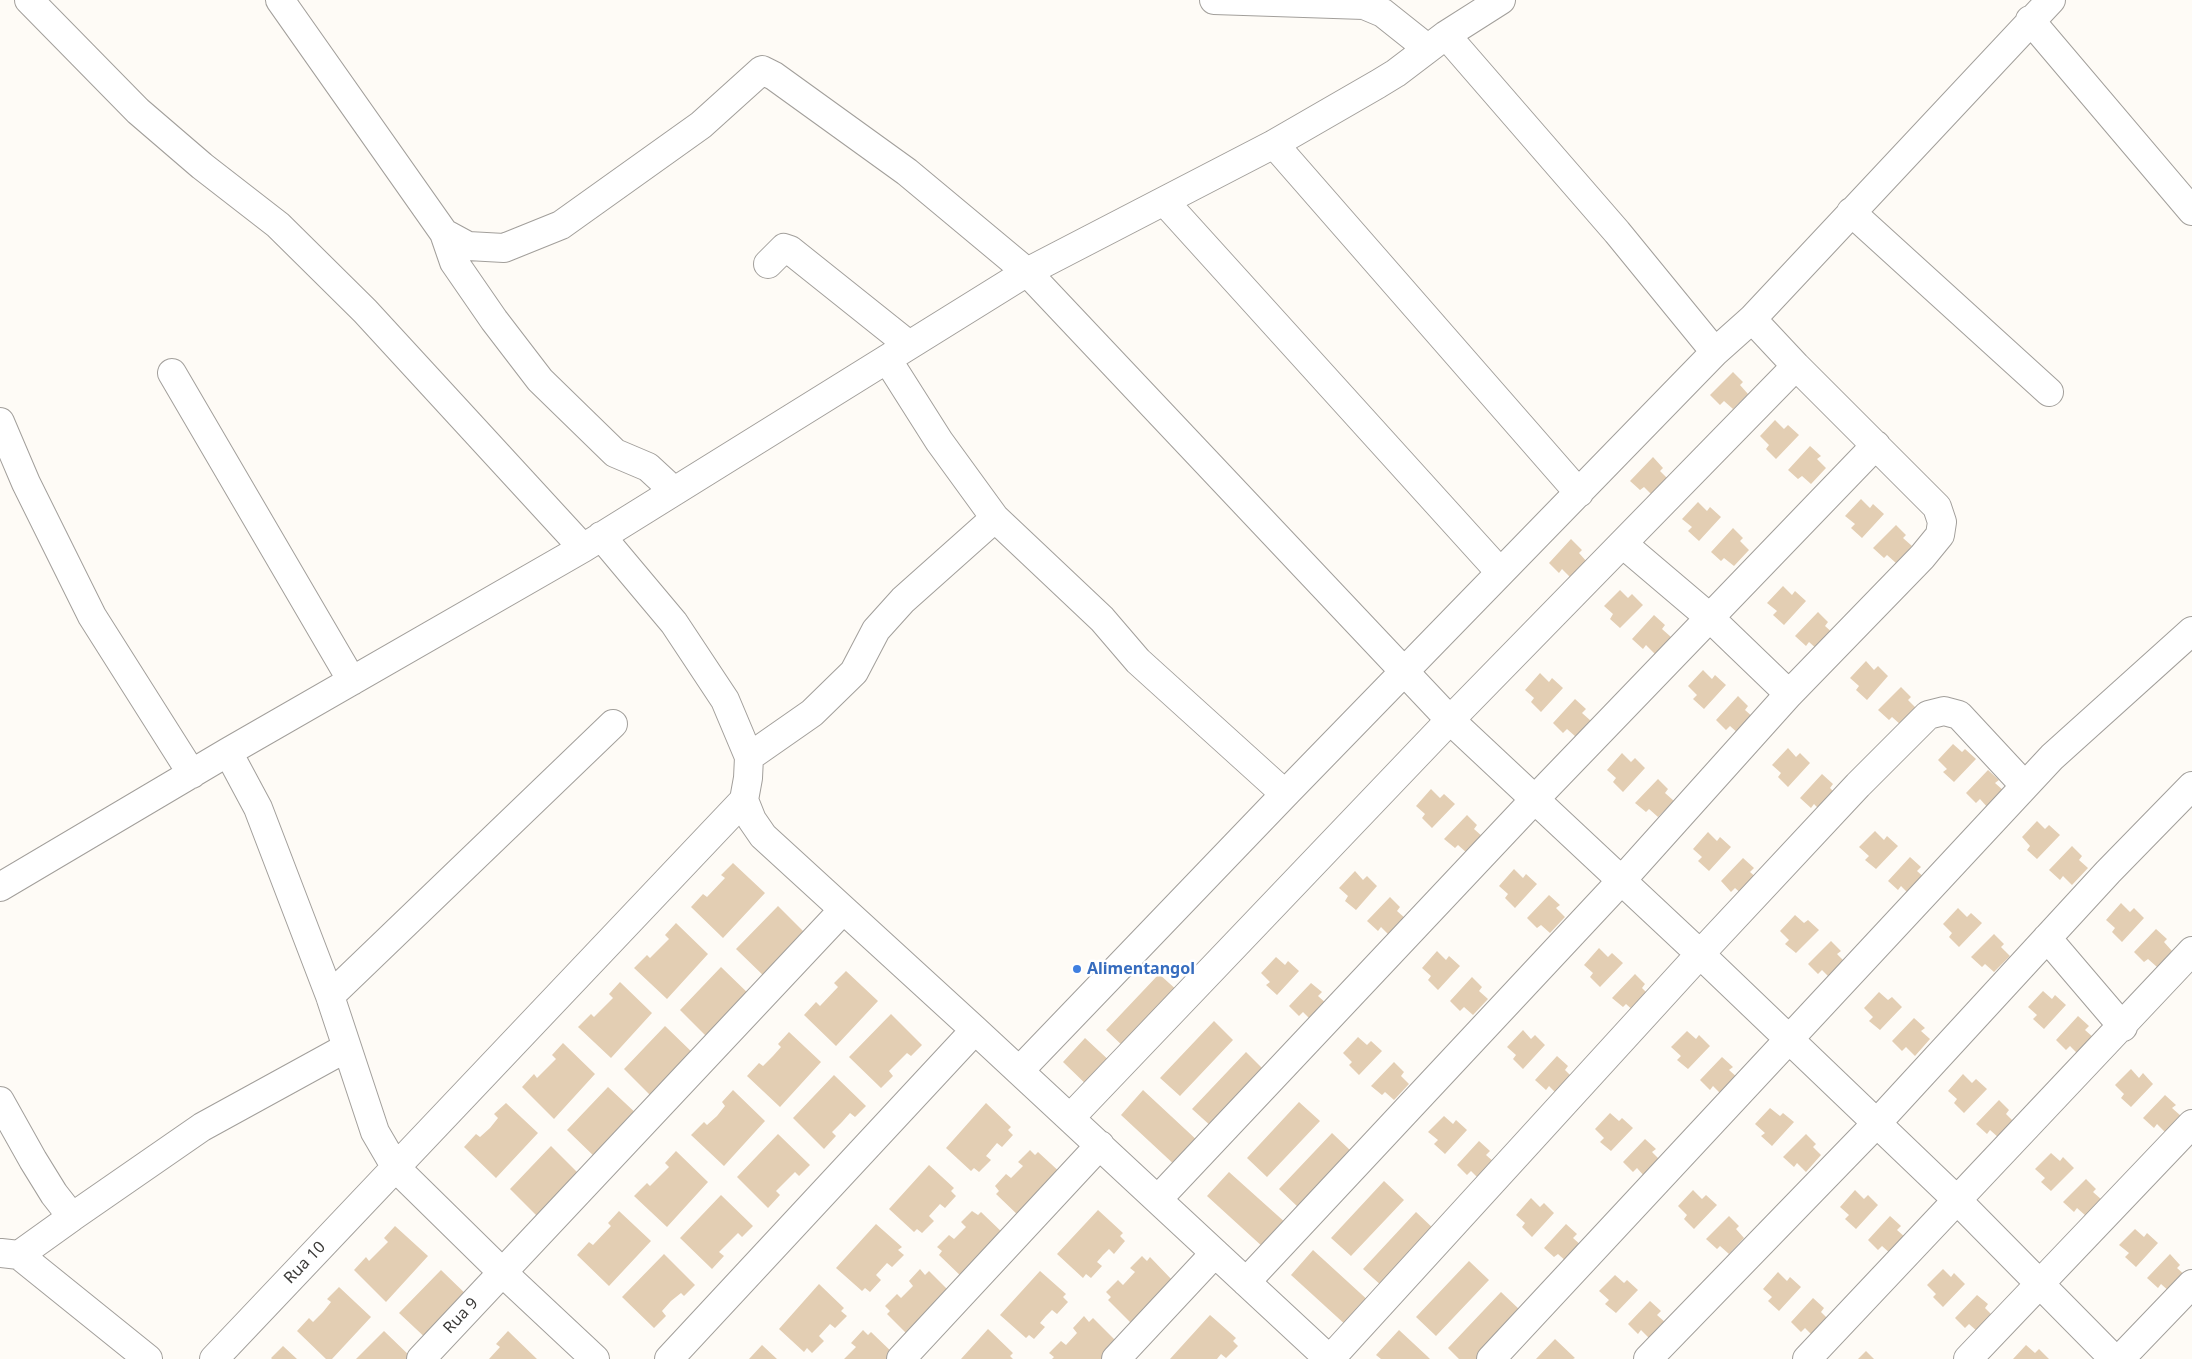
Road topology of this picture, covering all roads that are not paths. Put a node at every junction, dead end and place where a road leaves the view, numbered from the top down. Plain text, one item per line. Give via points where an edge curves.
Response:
1 (28, 0) edge
2 (280, 0) edge
3 (1214, 0) edge
4 (1500, 0) edge
5 (2051, 0) edge
6 (1316, 2) edge
7 (2030, 20) junction
8 (1437, 41) junction
9 (1274, 144) junction
10 (1164, 201) junction
11 (2192, 211) edge
12 (1851, 212) junction
13 (444, 233) junction
14 (768, 264) dead end
15 (1027, 272) junction
16 (1752, 319) junction
17 (898, 352) junction
18 (1715, 352) junction
19 (1796, 366) junction
20 (172, 373) dead end
21 (2049, 392) dead end
22 (0, 422) edge
23 (1876, 445) junction
24 (674, 491) junction
25 (1579, 493) junction
26 (995, 518) junction
27 (592, 542) junction
28 (1623, 544) junction
29 (1500, 572) junction
30 (1708, 617) junction
31 (2192, 632) edge
32 (1405, 672) junction
33 (352, 681) junction
34 (1789, 694) junction
35 (1450, 720) junction
36 (613, 724) dead end
37 (228, 752) junction
38 (749, 756) junction
39 (192, 774) junction
40 (2025, 786) junction
41 (2192, 786) edge
42 (1285, 794) junction
43 (1535, 799) junction
44 (744, 800) junction
45 (1621, 881) junction
46 (0, 887) edge
47 (843, 910) junction
48 (2047, 938) junction
49 (2192, 951) edge
50 (1700, 954) junction
51 (330, 996) junction
52 (2123, 1027) junction
53 (976, 1030) junction
54 (1790, 1040) junction
55 (346, 1048) junction
56 (1019, 1070) junction
57 (0, 1101) edge
58 (1070, 1118) junction
59 (1876, 1124) junction
60 (2192, 1124) edge
61 (1100, 1145) junction
62 (396, 1168) junction
63 (1158, 1199) junction
64 (1958, 1201) junction
65 (72, 1216) junction
66 (1215, 1253) junction
67 (10, 1254) edge
68 (502, 1272) junction
69 (1246, 1282) junction
70 (2192, 1284) edge
71 (2039, 1285) junction
72 (148, 1359) edge
73 (214, 1359) edge
74 (421, 1359) edge
75 (595, 1359) edge
76 (669, 1359) edge
77 (901, 1359) edge
78 (1116, 1359) edge
79 (1329, 1359) edge
80 (1491, 1359) edge
81 (1648, 1359) edge
82 (1807, 1359) edge
83 (1968, 1359) edge
84 (2114, 1359) edge
85 (2120, 1359) edge

1 - 27 street via 138,111 278,225
2 - 13 street
3 - 6 street
4 - 8 street
5 - 7 street
6 - 8 street via 1364,5
7 - 11 street
7 - 12 street
8 - 9 street via 1396,74
8 - 18 street via 1618,232
9 - 10 street
9 - 25 street
10 - 15 street
10 - 29 street
12 - 16 street
12 - 21 street
13 - 15 street via 468,246 504,248 561,225 701,125 762,70 907,172
13 - 24 street via 454,262 540,380 615,453 648,467
14 - 17 street via 784,248 790,250
15 - 17 street
15 - 32 street
16 - 18 street
16 - 19 street
17 - 24 street
17 - 26 street via 940,440
18 - 25 street
19 - 23 street
19 - 28 street
20 - 33 street
22 - 39 street via 92,616
23 - 30 street
23 - 34 street via 1937,507 1942,522 1940,534 1922,557
24 - 27 street
25 - 29 street
26 - 38 street via 903,600 876,630 854,672 820,706
26 - 42 street via 1102,619 1138,661
27 - 33 street
27 - 38 street via 663,609 725,700
28 - 30 street
28 - 35 street
29 - 32 street
30 - 34 street
30 - 43 street
31 - 40 street via 2052,757
32 - 35 street
32 - 42 street
33 - 37 street
34 - 45 street
35 - 43 street
35 - 58 street
36 - 51 street
37 - 39 street
37 - 51 street via 258,808
38 - 44 street
39 - 46 street
40 - 50 street via 1959,716 1944,711 1928,715
40 - 54 street
41 - 48 street
42 - 56 street
43 - 45 street
43 - 63 street
44 - 47 street via 763,836
44 - 62 street, Rua 10
45 - 50 street
45 - 69 street
47 - 53 street
47 - 68 street, Rua 9
48 - 52 street
48 - 59 street
49 - 52 street
50 - 54 street
50 - 79 street
51 - 55 street
52 - 64 street
53 - 56 street
53 - 76 street
54 - 59 street
54 - 80 street
55 - 62 street via 375,1132
55 - 65 street via 202,1127
56 - 58 street
57 - 65 street via 54,1194
58 - 61 street
59 - 64 street
59 - 81 street
60 - 71 street
61 - 63 street
61 - 77 street
62 - 68 street
62 - 73 street, Rua 10
63 - 66 street
64 - 71 street
64 - 82 street
65 - 67 street
66 - 69 street
66 - 78 street
67 - 72 street
68 - 74 street, Rua 9
68 - 75 street
69 - 79 street
70 - 85 street
71 - 83 street
71 - 84 street

